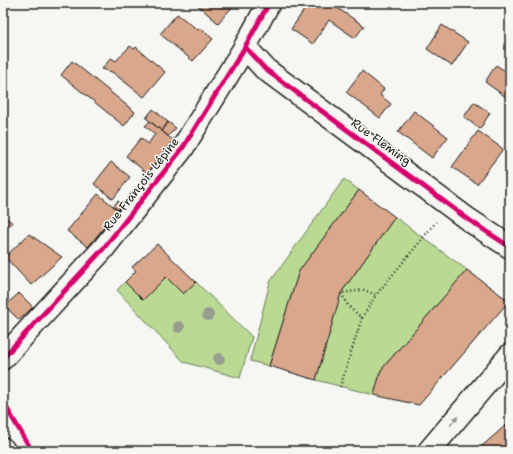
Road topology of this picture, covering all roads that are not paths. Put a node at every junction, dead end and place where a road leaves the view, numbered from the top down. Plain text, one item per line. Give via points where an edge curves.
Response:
1 (269, 3) edge
2 (245, 47) junction
3 (510, 246) edge
4 (510, 355) edge
5 (3, 358) edge
6 (429, 451) edge

1 - 2 street, Rue François Lépine
2 - 3 street, Rue Fleming via 264,69
2 - 5 street, Rue François Lépine via 182,149 103,249
6 -> 4 street

